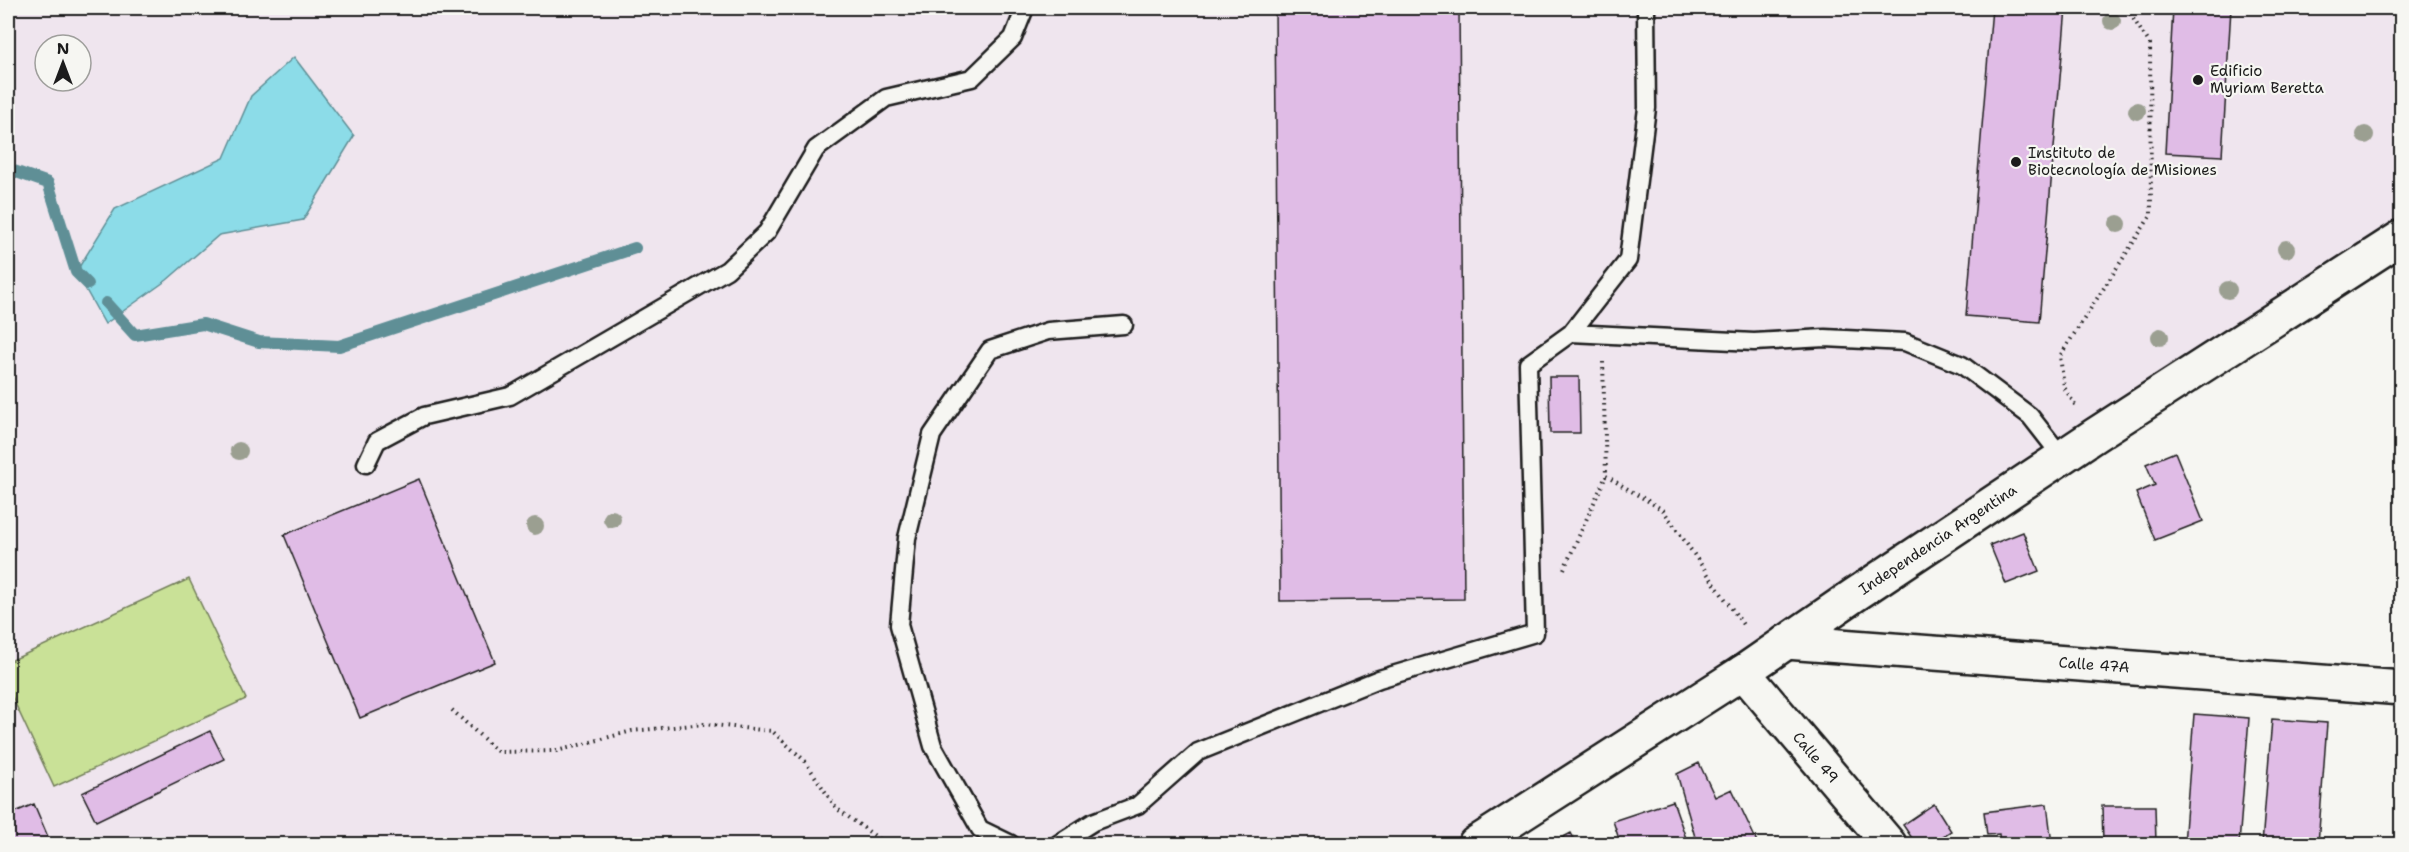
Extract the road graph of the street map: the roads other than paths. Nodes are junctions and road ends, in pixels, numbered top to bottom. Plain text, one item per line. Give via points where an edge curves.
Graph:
1 (1025, 8) edge
2 (1646, 8) edge
3 (2402, 237) edge
4 (1124, 326) dead end
5 (1572, 333) junction
6 (2062, 457) junction
7 (366, 465) dead end
8 (1764, 657) junction
9 (2402, 688) edge
10 (1011, 844) edge
11 (1058, 844) edge
12 (1475, 844) edge
13 (1889, 844) edge

1 - 7 lane via 1012,38 972,78 886,98 816,149 767,231 727,270 510,396 424,416 377,441
2 - 5 lane via 1647,108 1628,260
3 - 6 main road, Independencia Argentina
4 - 10 lane via 1048,331 990,350 932,435 907,538 899,625 933,746 980,829
5 - 6 lane via 1754,342 1825,338 1905,342 1962,365 2030,416
5 - 11 lane via 1528,364 1535,633 1379,679 1198,752 1138,805 1094,822
6 - 8 main road, Independencia Argentina
8 - 9 main road, Calle 47A
8 - 12 main road, Independencia Argentina
8 - 13 main road, Calle 49

